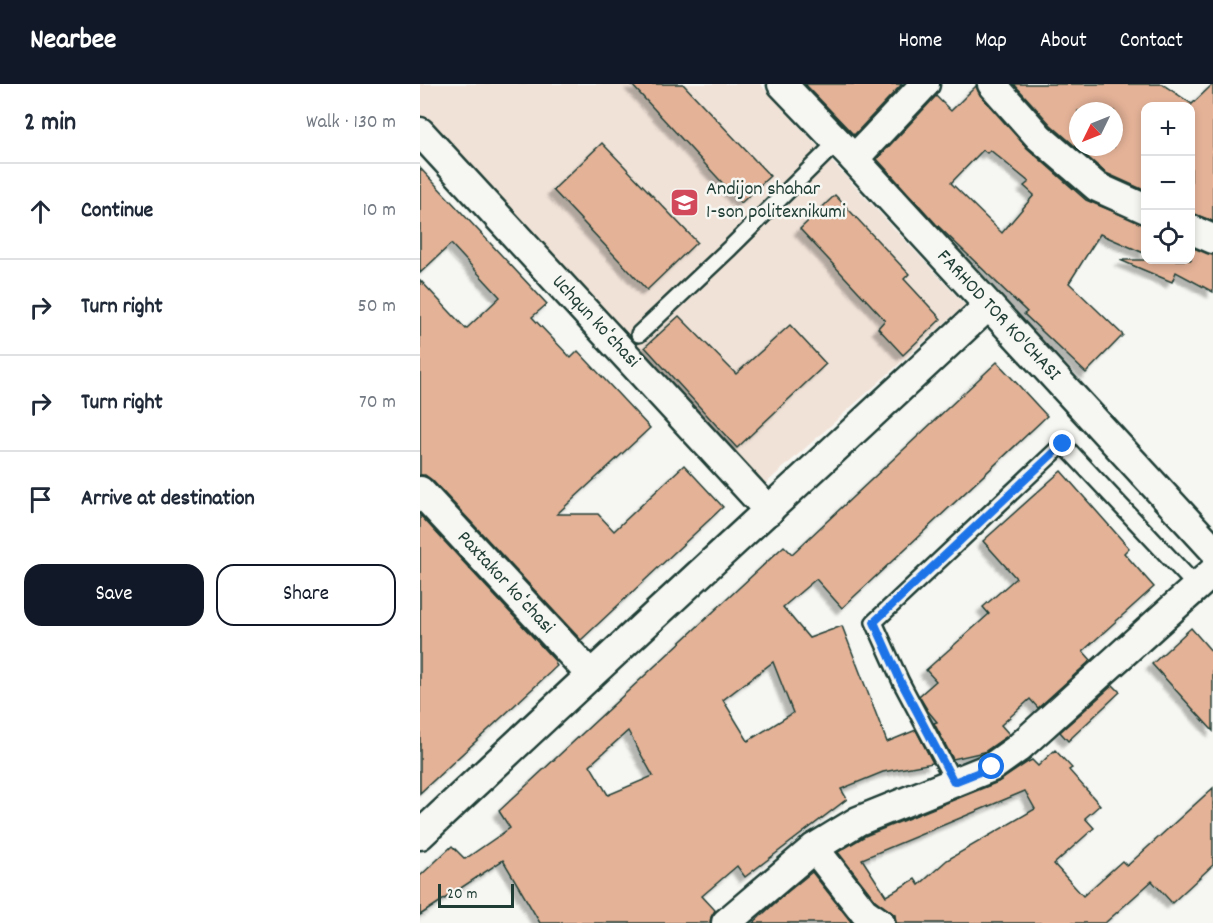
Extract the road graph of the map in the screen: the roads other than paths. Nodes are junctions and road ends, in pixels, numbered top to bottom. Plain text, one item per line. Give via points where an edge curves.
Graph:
1 (782, 84) edge
2 (926, 84) edge
3 (992, 84) edge
4 (420, 132) edge
5 (845, 150) junction
6 (1141, 207) edge
7 (1195, 231) edge
8 (1213, 239) edge
9 (988, 306) junction
10 (639, 334) dead end
11 (420, 491) edge
12 (769, 511) junction
13 (1213, 549) edge
14 (1205, 579) edge
15 (590, 674) junction
16 (954, 782) junction
17 (420, 835) edge
18 (814, 848) junction
19 (726, 923) edge
20 (880, 923) edge

1 - 5 street, FARHOD TOR KO'CHASI
2 - 5 street
3 - 6 street via 1039,137 1097,187
4 - 12 street, Uchqun koʻchasi
5 - 9 street, FARHOD TOR KO'CHASI
5 - 10 lane via 730,248
7 - 8 street
9 - 12 street
9 - 13 street, FARHOD TOR KO'CHASI
11 - 15 street, Paxtakor koʻchasi
12 - 15 street
14 - 16 street via 1017,749 992,767
14 - 16 lane via 1063,444 874,622
15 - 17 street
16 - 18 street via 858,821
18 - 19 street
18 - 20 street via 864,912

